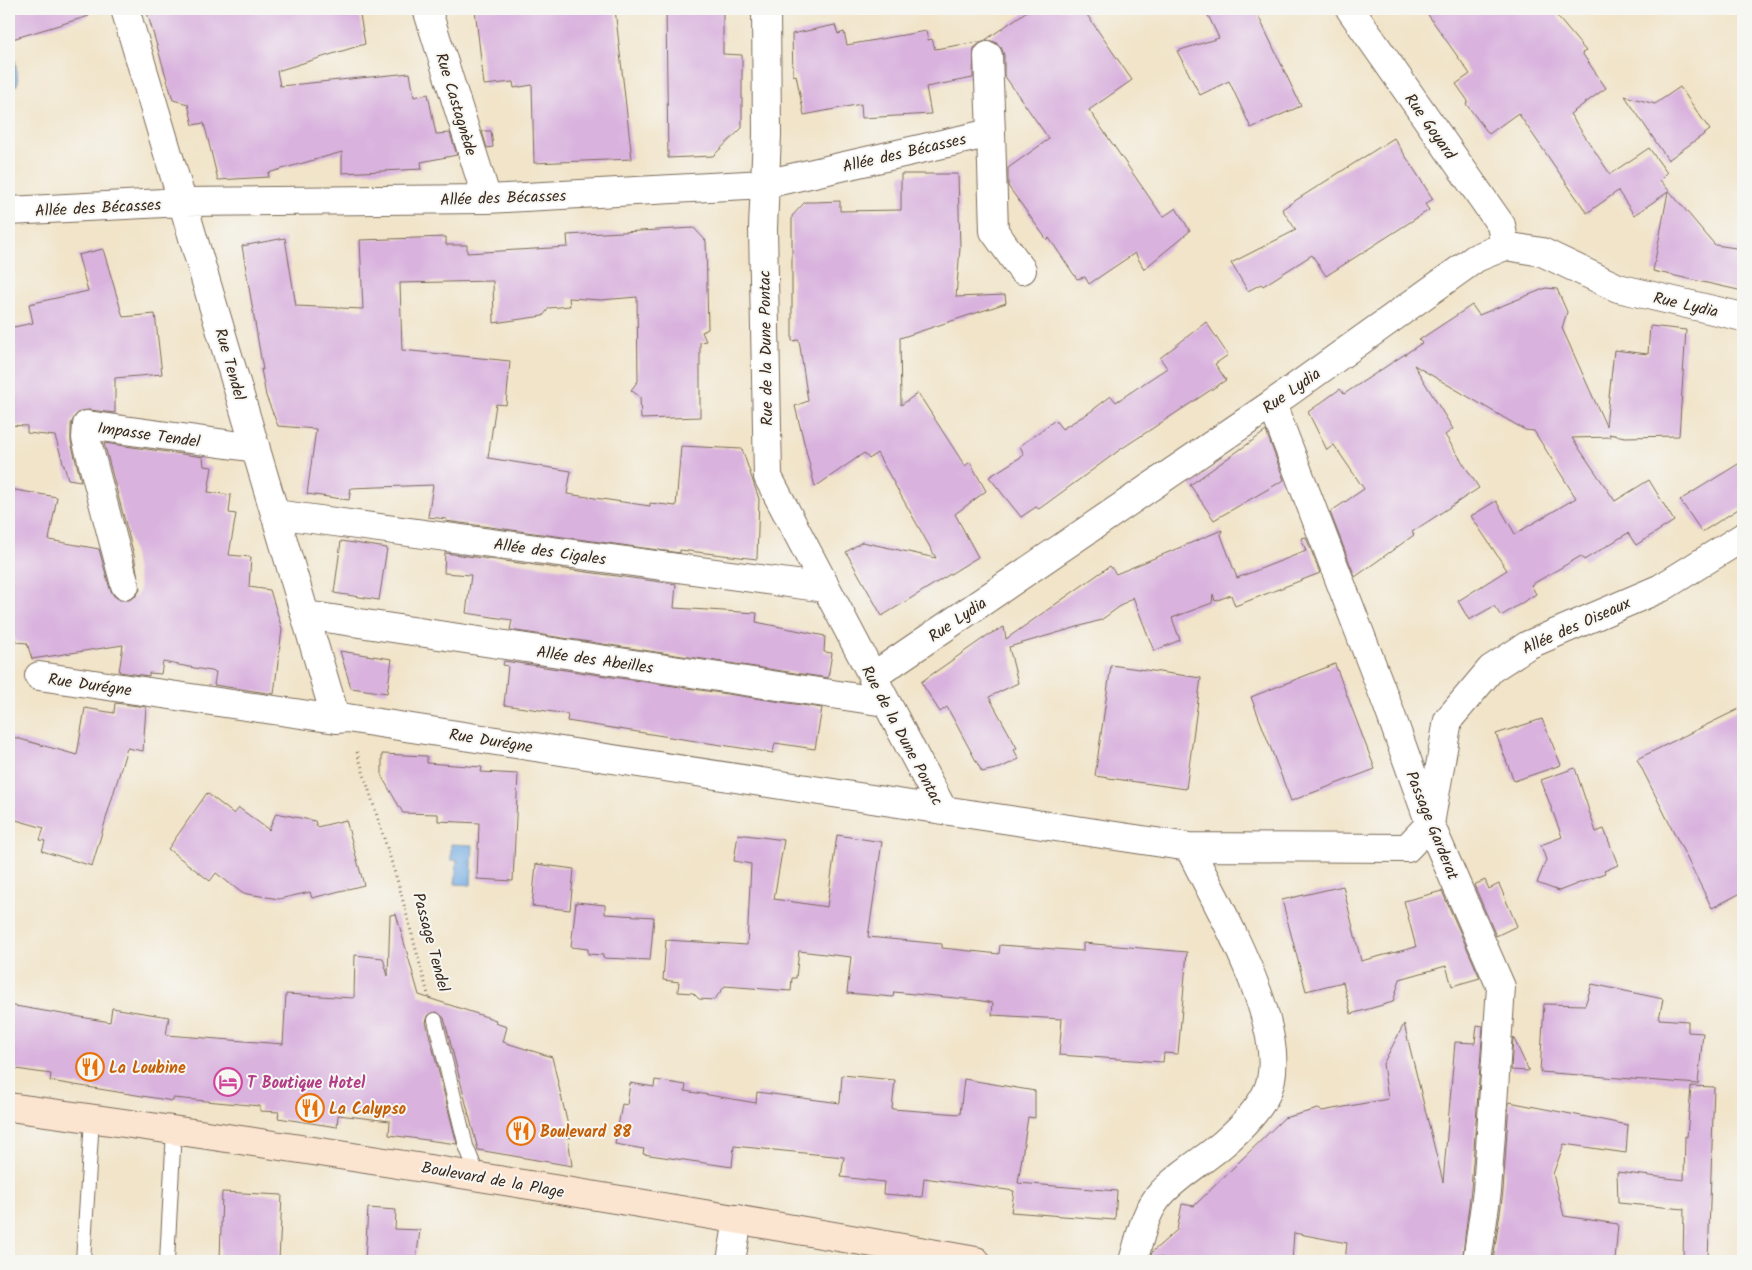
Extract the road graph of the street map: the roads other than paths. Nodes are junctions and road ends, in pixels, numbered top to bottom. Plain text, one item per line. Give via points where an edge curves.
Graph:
1 (125, 9) edge
2 (427, 9) edge
3 (766, 9) edge
4 (1350, 9) edge
5 (988, 56) dead end
6 (991, 133) junction
7 (765, 184) junction
8 (487, 199) junction
9 (183, 202) junction
10 (9, 211) edge
11 (1505, 246) junction
12 (1022, 270) dead end
13 (1743, 317) edge
14 (1272, 404) junction
15 (256, 448) junction
16 (275, 514) junction
17 (1743, 537) edge
18 (125, 585) dead end
19 (826, 588) junction
20 (306, 616) junction
21 (39, 676) dead end
22 (872, 678) junction
23 (885, 702) junction
24 (342, 719) junction
25 (943, 810) junction
26 (1430, 824) junction
27 (1189, 847) junction
28 (435, 1020) road end
29 (9, 1108) edge
30 (92, 1119) junction
31 (174, 1130) junction
32 (478, 1176) junction
33 (738, 1218) junction
34 (83, 1261) edge
35 (167, 1261) edge
36 (731, 1261) edge
37 (976, 1261) edge
38 (1133, 1261) edge
39 (1478, 1261) edge

1 - 9 street, Rue Tendel
2 - 8 street, Rue Castagnède
3 - 7 street, Rue de la Dune Pontac
4 - 11 street, Rue Goyard via 1501,225
5 - 6 street, Allée des Bécasses
6 - 7 street, Allée des Bécasses
6 - 12 street, Allée des Bécasses via 994,231
7 - 8 street, Allée des Bécasses
7 - 19 street, Rue de la Dune Pontac via 768,477
8 - 9 street, Allée des Bécasses
9 - 10 street, Allée des Bécasses
9 - 15 street, Rue Tendel
11 - 13 street, Rue Lydia via 1542,252 1618,288
11 - 14 street, Rue Lydia via 1476,258
14 - 22 street, Rue Lydia
14 - 26 street, Passage Garderat
15 - 16 street, Rue Tendel
15 - 18 street, Impasse Tendel via 87,425 86,438
16 - 19 street, Allée des Cigales
16 - 20 street, Rue Tendel
17 - 26 street, Allée des Oiseaux via 1661,588 1528,645 1491,668 1448,720
19 - 22 street, Rue de la Dune Pontac
20 - 23 street, Allée des Abeilles
20 - 24 street, Rue Tendel
21 - 24 street, Rue Durégne
22 - 23 street, Rue de la Dune Pontac
23 - 25 street, Rue de la Dune Pontac
24 - 25 street, Rue Durégne
25 - 27 street, Rue de la Dune Pontac
26 - 27 street via 1407,848
26 - 39 street, Passage Garderat via 1501,987 1487,1191
27 - 38 street via 1257,988 1269,1031 1273,1066 1267,1094 1246,1122 1160,1194 1148,1213
28 - 32 lane via 466,1146
29 - 30 main road, Boulevard de la Plage
30 - 31 main road, Boulevard de la Plage
30 - 34 lane
31 - 32 main road, Boulevard de la Plage
31 - 35 lane
32 - 33 main road, Boulevard de la Plage
33 - 36 street
33 - 37 main road, Boulevard de la Plage

